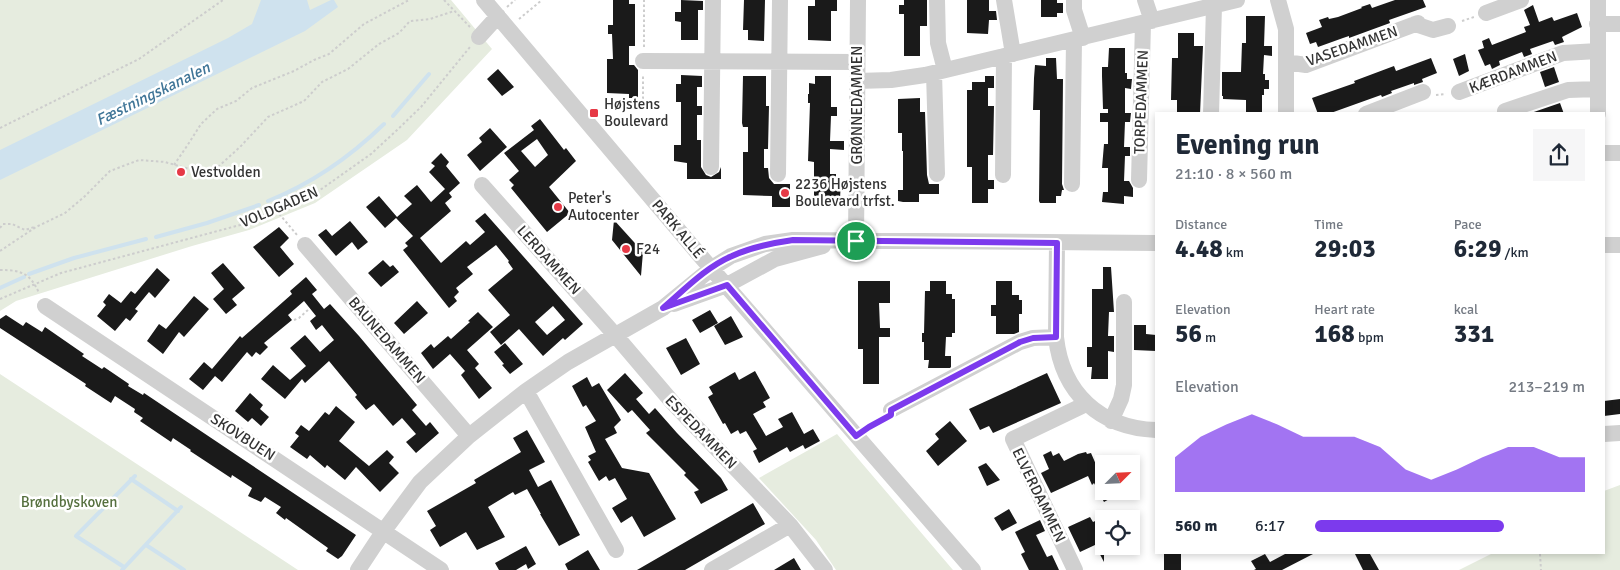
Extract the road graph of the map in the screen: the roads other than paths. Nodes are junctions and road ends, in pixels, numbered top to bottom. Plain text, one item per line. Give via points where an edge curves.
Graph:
1 (484, 0) edge
2 (713, 0) edge
3 (780, 0) edge
4 (858, 0) edge
5 (937, 0) edge
6 (1004, 0) edge
7 (1074, 0) edge
8 (1146, 0) edge
9 (1278, 0) edge
10 (1520, 0) edge
11 (1598, 0) edge
12 (1224, 2) edge
13 (1486, 13) road end
14 (503, 22) junction
15 (1148, 22) junction
16 (1597, 24) junction
17 (1620, 24) edge
18 (1448, 26) road end
19 (479, 37) road end
20 (1078, 39) junction
21 (1598, 51) junction
22 (1009, 55) junction
23 (644, 61) dead end
24 (712, 61) junction
25 (779, 61) junction
26 (857, 62) junction
27 (1286, 62) junction
28 (940, 71) junction
29 (857, 82) junction
30 (1598, 89) junction
31 (1423, 92) road end
32 (1459, 92) road end
33 (1505, 111) dead end
34 (1211, 112) edge
35 (1286, 112) edge
36 (1371, 112) edge
37 (1598, 112) edge
38 (1605, 153) edge
39 (1620, 153) edge
40 (711, 168) dead end
41 (778, 174) dead end
42 (937, 174) dead end
43 (1003, 175) dead end
44 (1139, 180) dead end
45 (482, 184) dead end
46 (1072, 184) dead end
47 (839, 241) junction
48 (856, 241) junction
49 (1057, 243) junction
50 (1155, 243) edge
51 (305, 245) road end
52 (1605, 245) edge
53 (1620, 245) edge
54 (712, 268) junction
55 (727, 285) junction
56 (1124, 302) dead end
57 (45, 306) dead end
58 (663, 308) junction
59 (616, 336) junction
60 (1056, 337) junction
61 (526, 391) junction
62 (1086, 404) junction
63 (891, 410) road end
64 (1111, 421) junction
65 (1155, 430) edge
66 (1620, 433) edge
67 (1605, 434) edge
68 (469, 436) junction
69 (790, 525) junction
70 (383, 532) junction
71 (616, 550) dead end
72 (358, 570) edge
73 (441, 570) edge
74 (712, 570) edge
75 (825, 570) edge
76 (973, 570) edge
77 (1075, 570) edge

1 - 14 street, PARK ALLÉ
2 - 24 street
3 - 25 street
4 - 26 street, GRØNNEDAMMEN
5 - 28 street
6 - 22 street
7 - 20 street
8 - 15 street, TORPEDAMMEN
9 - 27 street, VASEDAMMEN via 1286,29
10 - 13 street
11 - 16 street
12 - 15 street
12 - 34 street
14 - 19 street
14 - 54 street, PARK ALLÉ
15 - 20 street
15 - 44 street, TORPEDAMMEN
16 - 17 street
16 - 21 street
18 - 27 street, VASEDAMMEN via 1433,30 1417,23 1306,65
20 - 22 street
20 - 46 street
21 - 30 street
21 - 32 street, KÆRDAMMEN via 1563,53
22 - 28 street
22 - 43 street
23 - 24 street
24 - 25 street
24 - 40 street
25 - 26 street
25 - 41 street
26 - 29 street, GRØNNEDAMMEN
27 - 35 street, VASEDAMMEN
28 - 29 street
28 - 42 street
29 - 48 street, GRØNNEDAMMEN
30 - 33 street via 1568,90
30 - 37 street
31 - 36 street
38 - 39 street
45 - 59 street, LERDAMMEN
47 - 48 street
47 - 54 street via 793,240 765,244 731,256
47 - 55 street via 775,260
48 - 49 street
49 - 50 street
49 - 60 street
51 - 68 street, BAUNEDAMMEN
52 - 53 street
54 - 55 street, PARK ALLÉ
54 - 58 street
55 - 58 street
55 - 76 street, PARK ALLÉ
56 - 64 street via 1124,385
57 - 70 street, SKOVBUEN
58 - 59 street
59 - 61 street via 568,362
59 - 69 street, ESPEDAMMEN via 673,403
60 - 62 street via 1062,366
60 - 63 street via 1020,342
61 - 68 street
61 - 71 street
62 - 64 street
62 - 77 street, ELVERDAMMEN via 1013,439
64 - 65 street
66 - 67 street
68 - 70 street via 420,482
69 - 74 street
69 - 75 street, ESPEDAMMEN
70 - 72 street
70 - 73 street, SKOVBUEN

